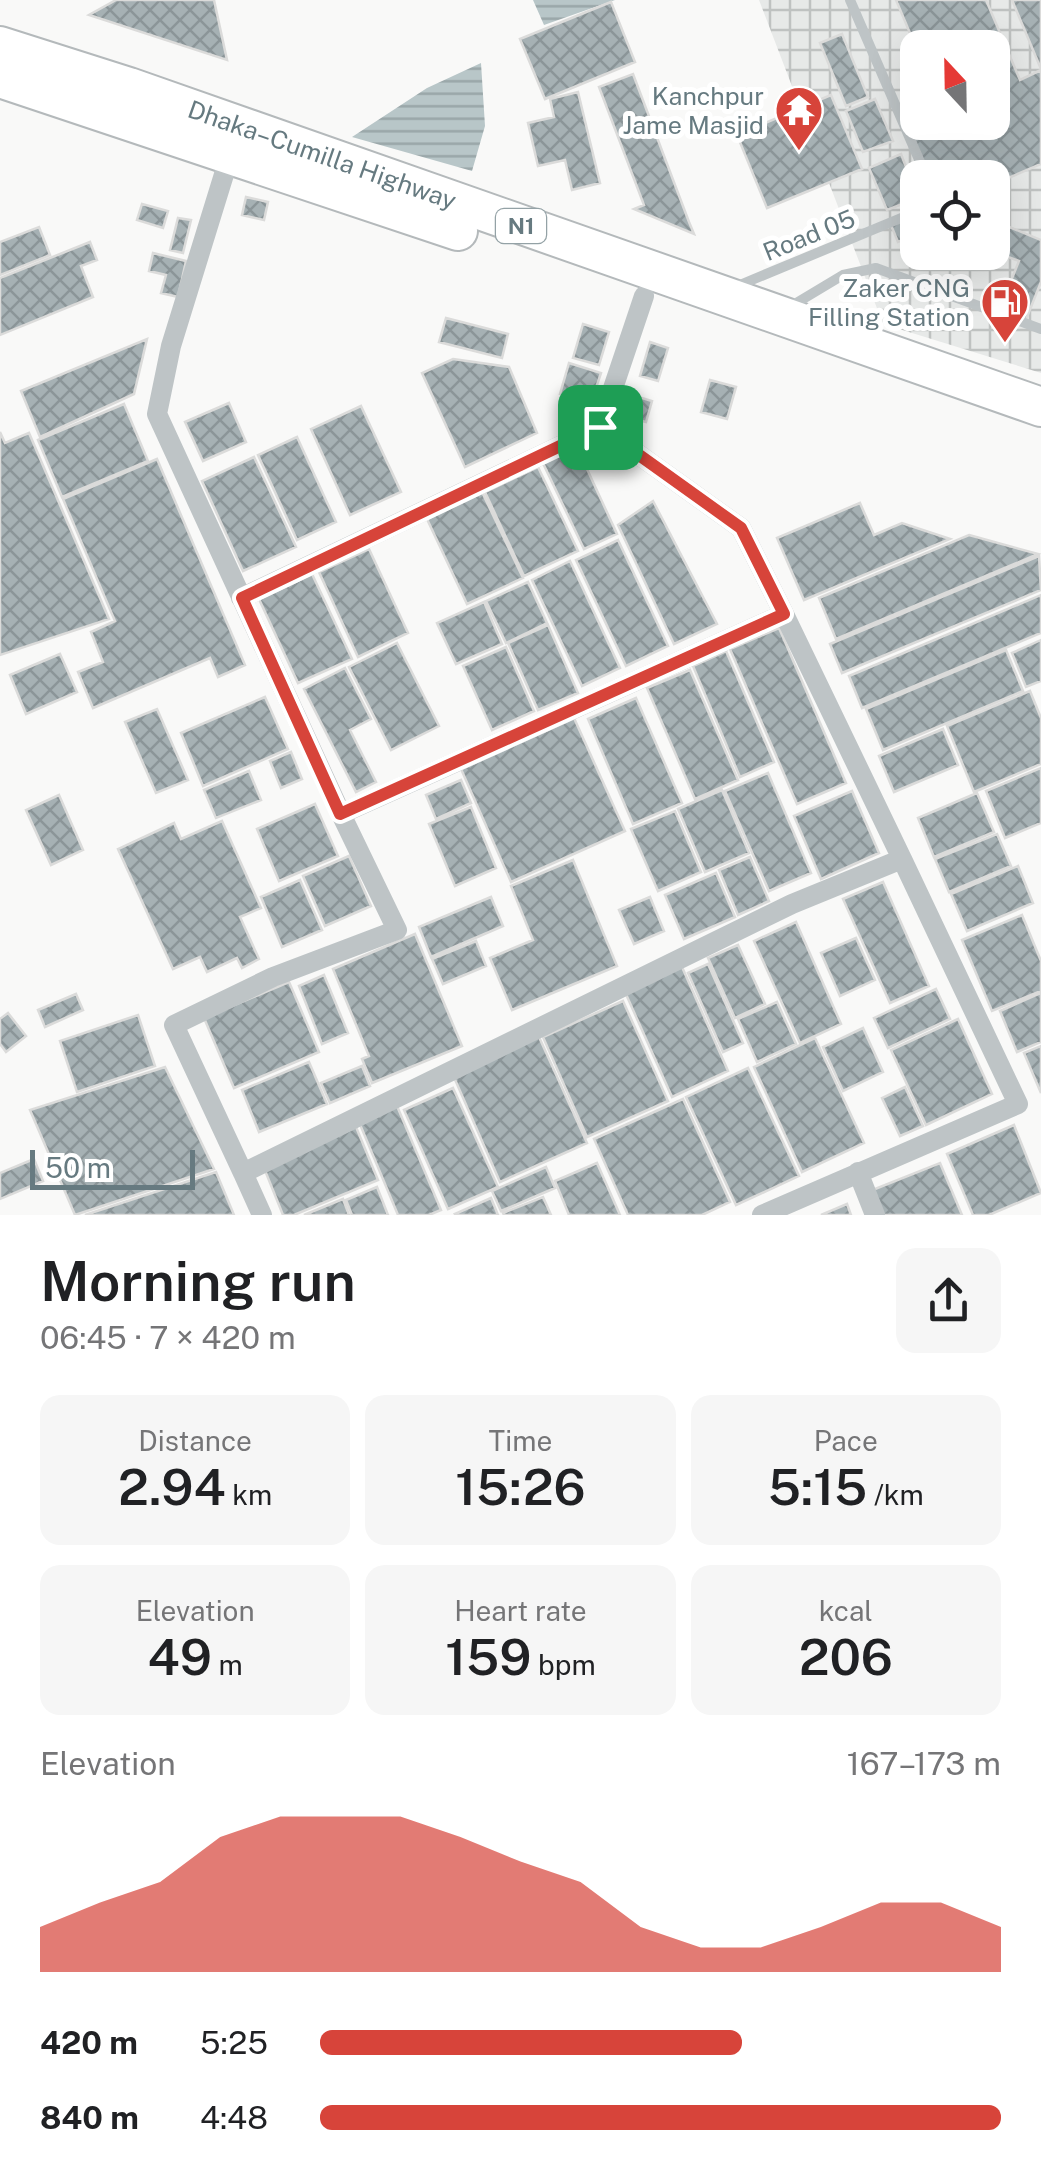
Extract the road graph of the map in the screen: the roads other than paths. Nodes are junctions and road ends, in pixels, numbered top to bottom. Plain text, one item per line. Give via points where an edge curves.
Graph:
1 (850, 0) edge
2 (0, 46) edge
3 (0, 78) edge
4 (230, 154) junction
5 (918, 160) edge
6 (900, 218) edge
7 (521, 239) junction
8 (716, 295) junction
9 (644, 296) junction
10 (775, 315) junction
11 (1041, 329) edge
12 (1041, 408) edge
13 (600, 427) junction
14 (1041, 434) edge
15 (242, 598) junction
16 (784, 614) junction
17 (340, 814) junction
18 (902, 859) junction
19 (243, 1172) junction
20 (858, 1172) junction
21 (262, 1215) edge
22 (762, 1215) edge
23 (875, 1215) edge

1 - 5 lane
2 - 7 highway, Dhaka–Cumilla Highway / N1 via 129,87
3 - 4 highway, Dhaka–Cumilla Highway / N1
4 - 7 highway, Dhaka–Cumilla Highway / N1
4 - 15 street via 170,346 157,414
6 - 8 lane, Road 05
7 - 8 highway, Dhaka–Cumilla Highway / N1
7 - 9 highway, Dhaka–Cumilla Highway / N1
8 - 10 highway, Dhaka–Cumilla Highway / N1
9 - 13 street
9 - 14 highway, Dhaka–Cumilla Highway / N1
10 - 11 lane via 843,276 876,268
10 - 12 highway, Dhaka–Cumilla Highway / N1
13 - 15 street
13 - 16 street via 741,528
15 - 17 street
16 - 17 street
16 - 18 street
17 - 19 street via 397,930 273,977 174,1025
18 - 19 street via 792,904
18 - 20 street via 1018,1104
19 - 21 street
20 - 22 street
20 - 23 street

